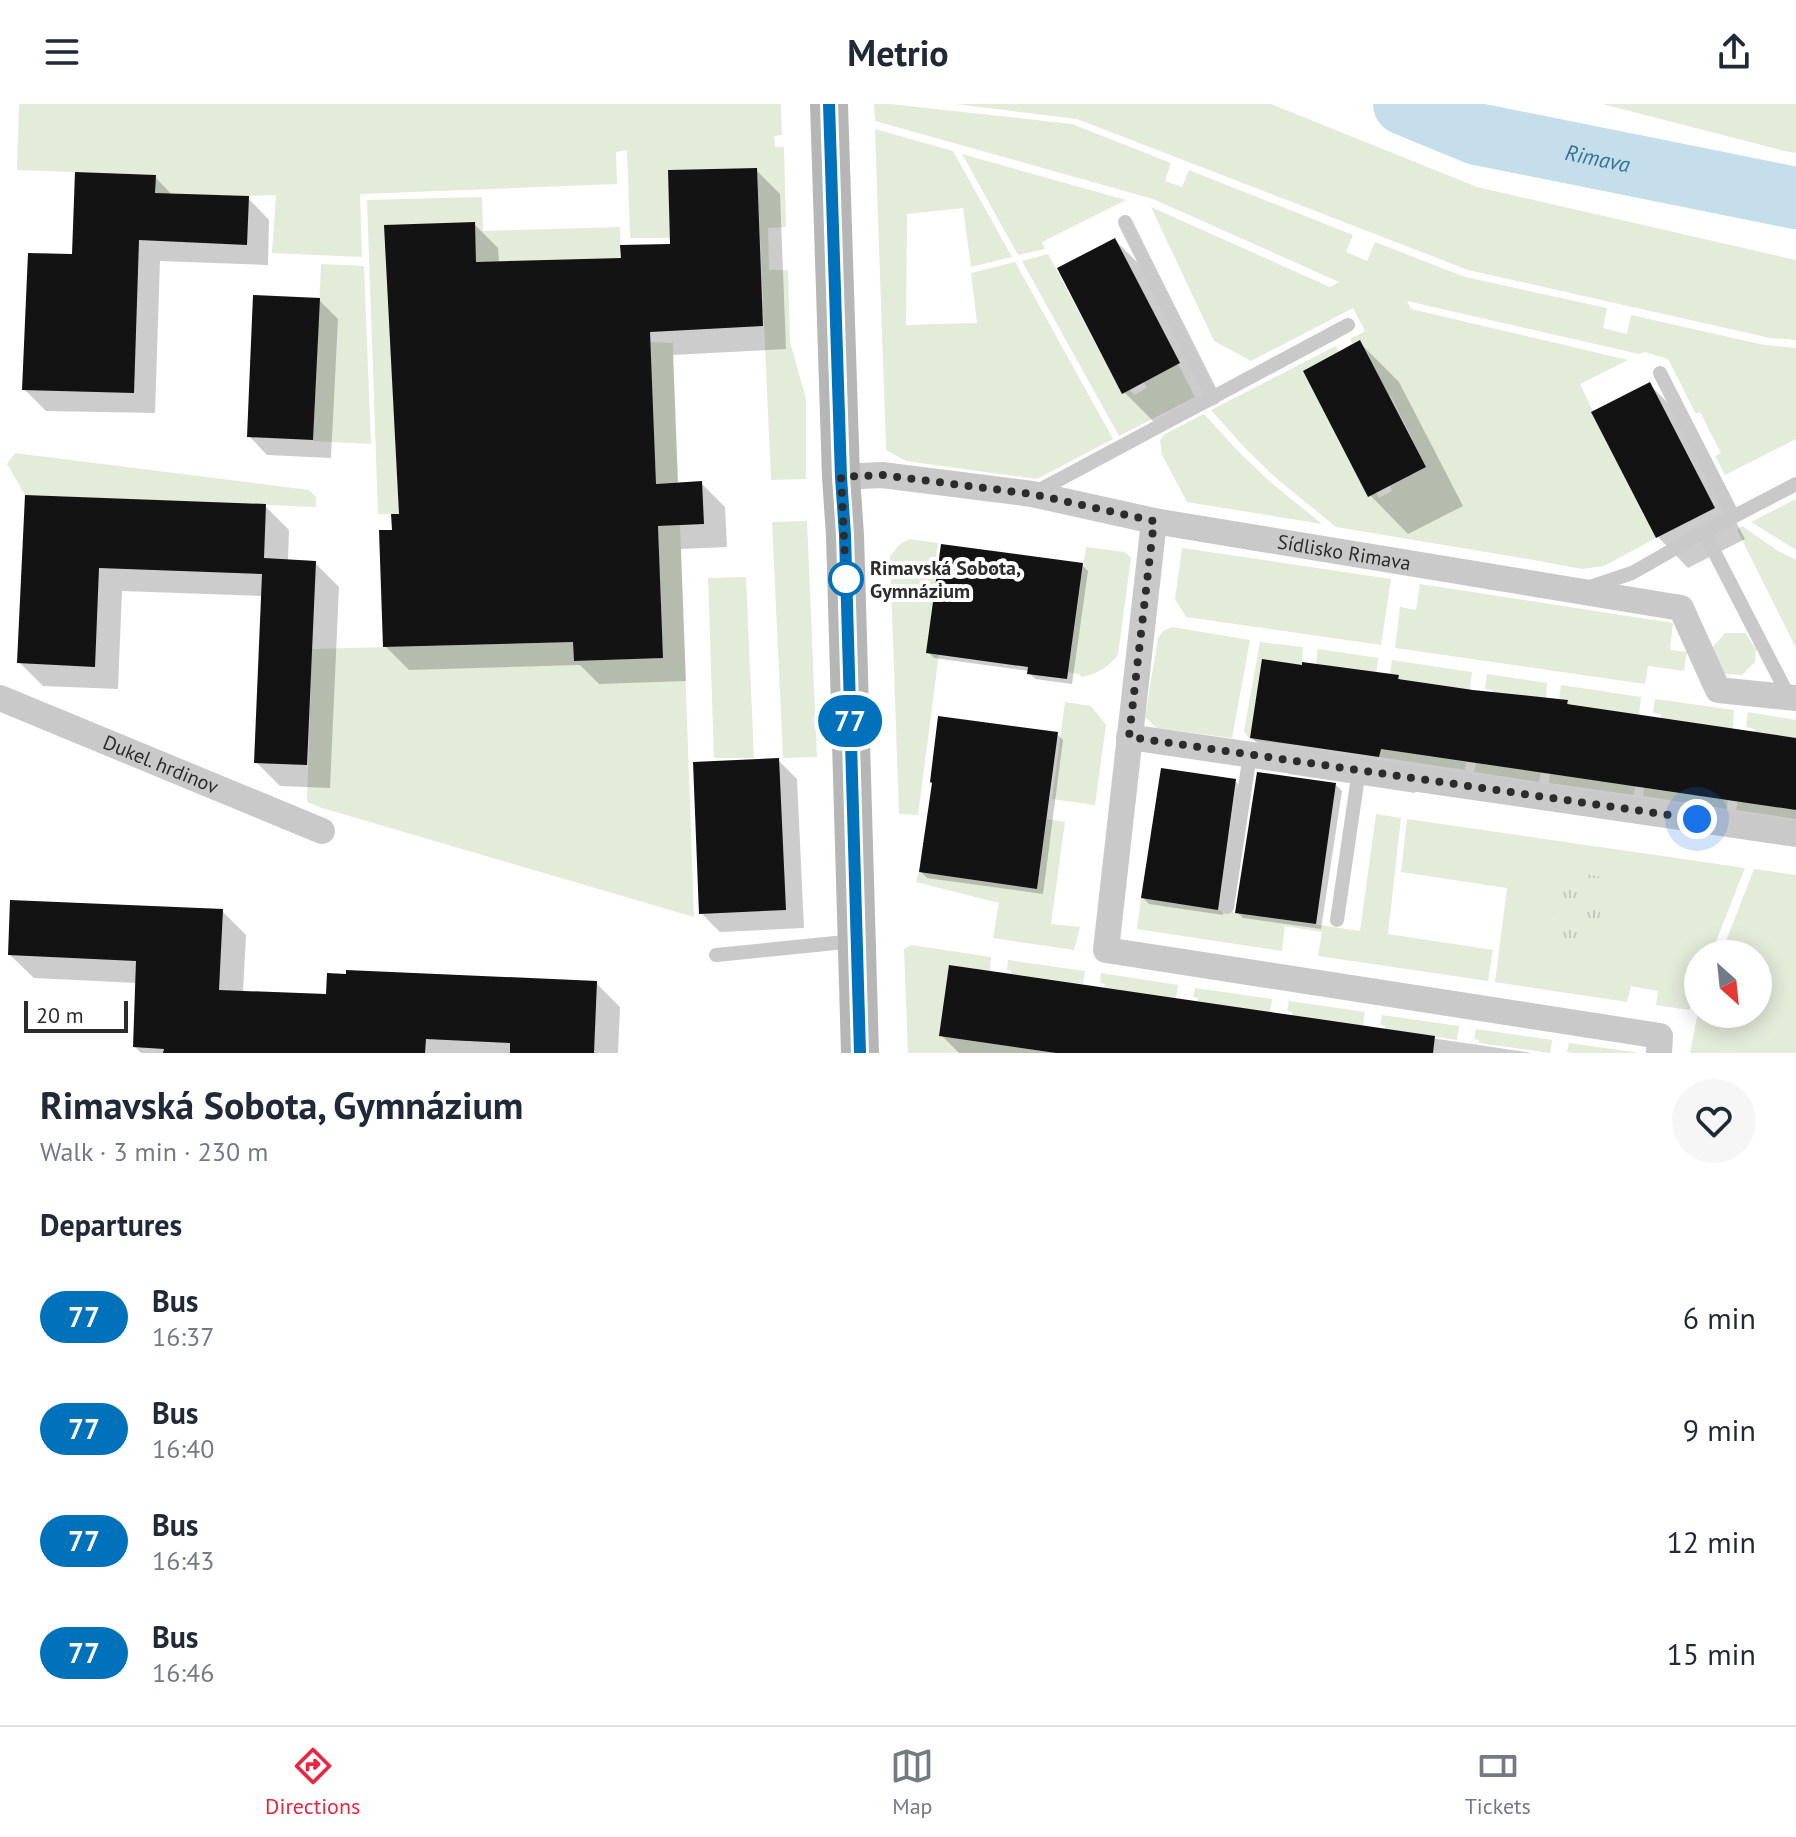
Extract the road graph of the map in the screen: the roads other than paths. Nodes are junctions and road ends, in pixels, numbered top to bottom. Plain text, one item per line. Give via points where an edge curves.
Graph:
1 (829, 104) edge
2 (1125, 222) dead end
3 (1348, 325) dead end
4 (1660, 373) dead end
5 (1213, 398) junction
6 (841, 477) junction
7 (1796, 484) edge
8 (1032, 494) junction
9 (1733, 516) junction
10 (1154, 521) junction
11 (1704, 532) junction
12 (1581, 590) junction
13 (0, 698) edge
14 (1793, 698) edge
15 (1129, 737) junction
16 (1250, 754) junction
17 (1359, 770) junction
18 (322, 831) dead end
19 (1796, 834) edge
20 (1227, 907) dead end
21 (1337, 920) dead end
22 (856, 941) junction
23 (716, 955) dead end
24 (860, 1053) edge
25 (1659, 1053) edge

1 - 6 street
2 - 5 lane
3 - 5 lane
4 - 9 lane
5 - 8 lane
6 - 8 street, Sídlisko Rimava via 882,475
6 - 22 street
7 - 9 lane
8 - 10 street, Sídlisko Rimava
9 - 11 lane
10 - 12 street, Sídlisko Rimava
10 - 15 street
11 - 12 lane via 1632,573
11 - 14 lane
12 - 14 street, Sídlisko Rimava via 1681,608 1718,690
13 - 18 street, Dukel. hrdinov
15 - 16 street
15 - 25 street via 1106,950 1660,1036
16 - 17 street
16 - 20 lane
17 - 19 street
17 - 21 lane
22 - 23 lane
22 - 24 street

